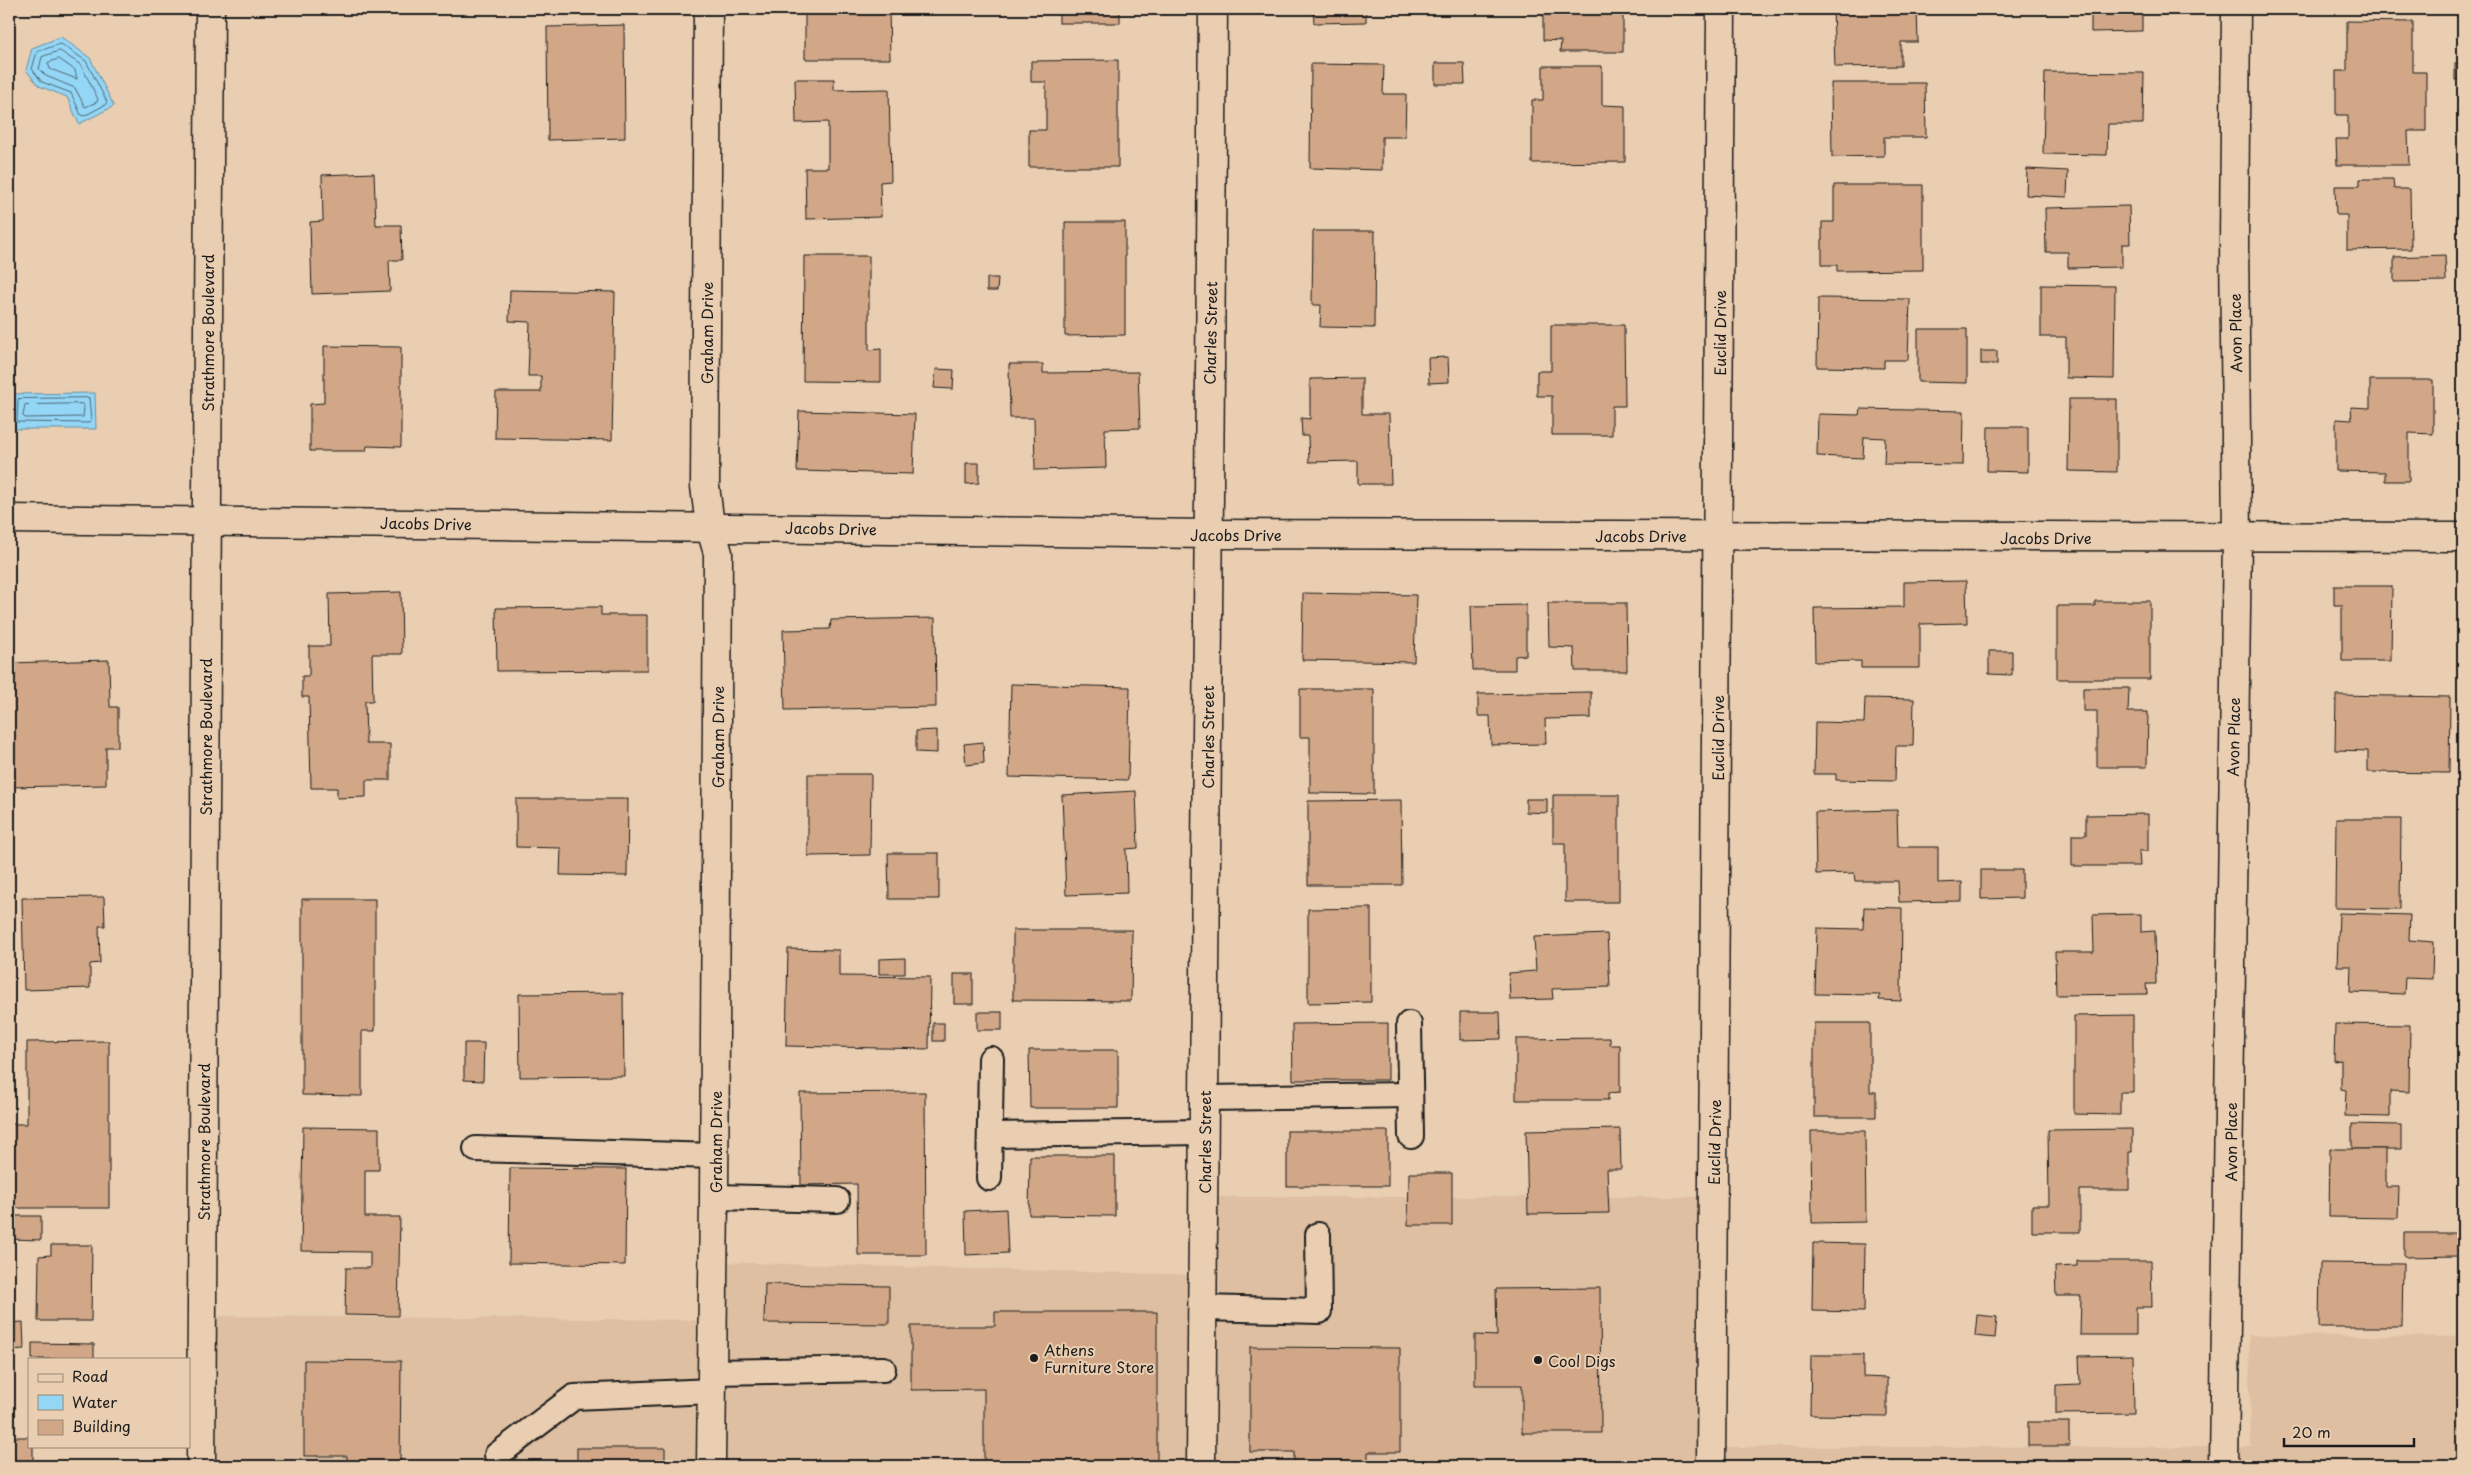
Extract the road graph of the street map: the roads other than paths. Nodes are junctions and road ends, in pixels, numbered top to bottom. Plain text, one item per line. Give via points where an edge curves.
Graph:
1 (210, 9) edge
2 (708, 9) edge
3 (1213, 9) edge
4 (1722, 9) edge
5 (2236, 9) edge
6 (9, 519) edge
7 (206, 521) junction
8 (710, 526) junction
9 (1208, 534) junction
10 (1718, 536) junction
11 (2463, 537) edge
12 (2237, 538) junction
13 (1409, 1024) dead end
14 (992, 1059) dead end
15 (1410, 1095) junction
16 (1204, 1098) junction
17 (1204, 1132) junction
18 (990, 1135) junction
19 (1412, 1136) dead end
20 (476, 1149) dead end
21 (715, 1156) junction
22 (989, 1178) dead end
23 (714, 1197) junction
24 (837, 1200) dead end
25 (1318, 1235) dead end
26 (1203, 1308) junction
27 (883, 1369) dead end
28 (712, 1381) junction
29 (497, 1455) dead end
30 (201, 1466) edge
31 (711, 1466) edge
32 (1201, 1466) edge
33 (1711, 1466) edge
34 (2224, 1466) edge

1 - 7 street, Strathmore Boulevard
2 - 8 street, Graham Drive via 705,486
3 - 9 street, Charles Street
4 - 10 street, Euclid Drive
5 - 12 street, Avon Place
6 - 7 street, Jacobs Drive
7 - 8 street, Jacobs Drive
7 - 30 street, Strathmore Boulevard
8 - 9 street, Jacobs Drive
8 - 21 street, Graham Drive via 718,553
9 - 10 street, Jacobs Drive
9 - 16 street, Charles Street
10 - 12 street, Jacobs Drive
10 - 33 street, Euclid Drive
11 - 12 street, Jacobs Drive
12 - 34 street, Avon Place
13 - 15 lane
14 - 18 lane
15 - 16 lane
15 - 19 lane
16 - 17 street, Charles Street
17 - 18 lane
17 - 26 street, Charles Street
18 - 22 lane
20 - 21 lane
21 - 23 street, Graham Drive
23 - 24 lane
23 - 28 street, Graham Drive
25 - 26 lane via 1319,1311
26 - 32 street, Charles Street
27 - 28 lane
28 - 29 lane via 574,1397
28 - 31 street, Graham Drive

